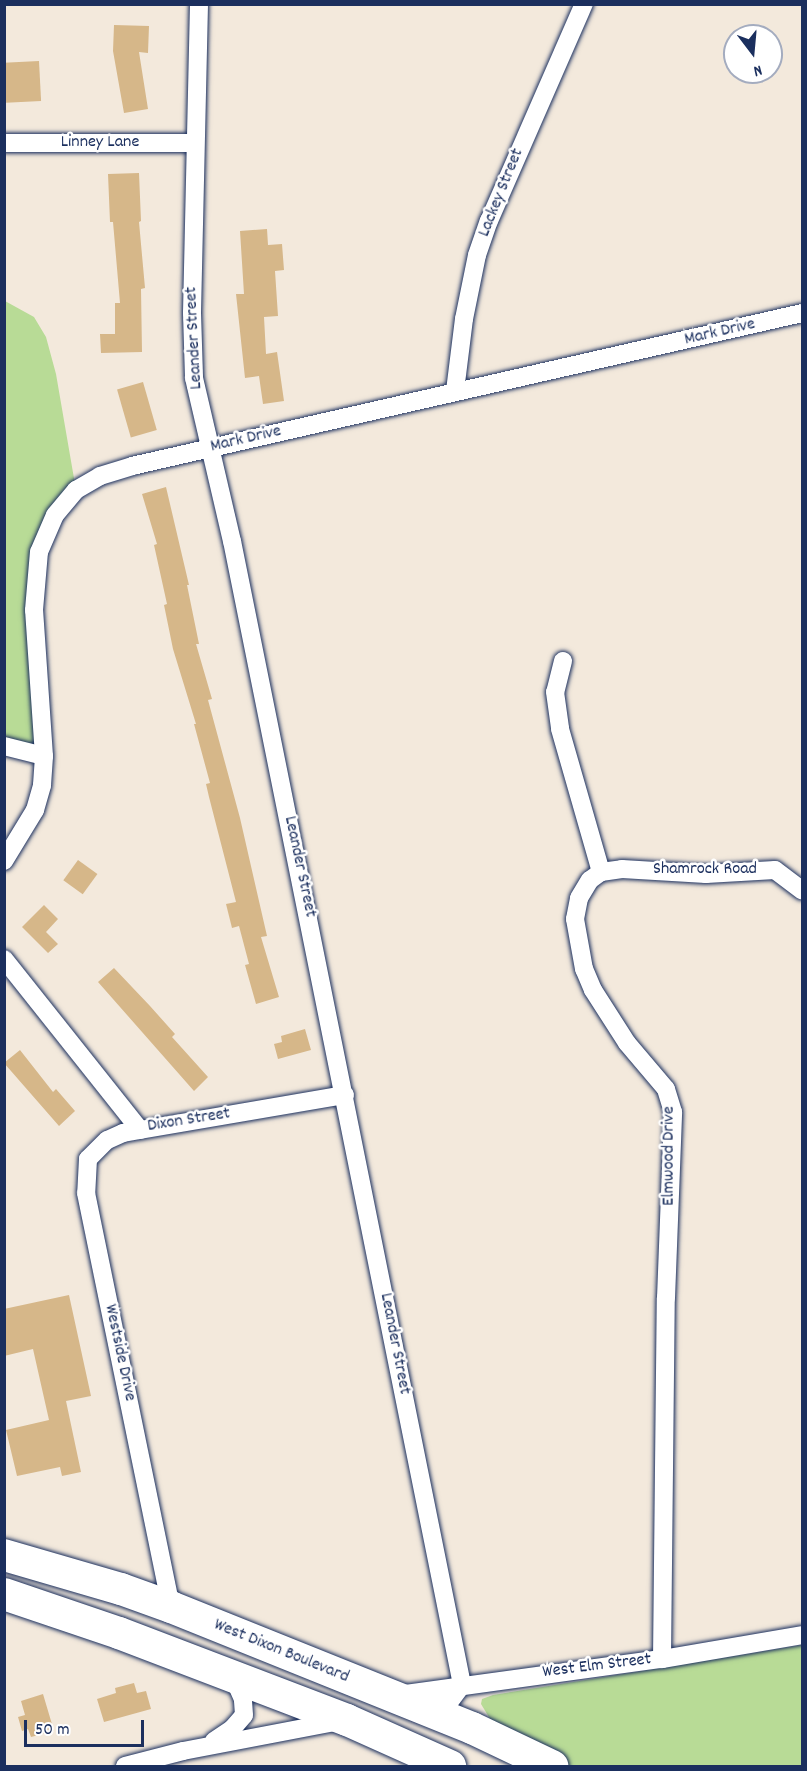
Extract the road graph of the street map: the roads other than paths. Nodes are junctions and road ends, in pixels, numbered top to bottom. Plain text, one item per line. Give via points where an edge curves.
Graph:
1 (199, 4) edge
2 (576, 9) edge
3 (4, 143) edge
4 (195, 143) junction
5 (802, 314) edge
6 (455, 391) junction
7 (209, 449) junction
8 (563, 662) dead end
9 (4, 746) edge
10 (44, 756) junction
11 (4, 861) edge
12 (601, 872) junction
13 (802, 890) edge
14 (4, 959) edge
15 (345, 1095) junction
16 (140, 1130) junction
17 (4, 1555) edge
18 (4, 1594) edge
19 (171, 1607) junction
20 (119, 1633) junction
21 (802, 1635) edge
22 (662, 1659) junction
23 (232, 1677) junction
24 (462, 1685) junction
25 (390, 1696) junction
26 (433, 1713) junction
27 (347, 1720) junction
28 (205, 1746) junction
29 (184, 1759) edge
30 (125, 1767) edge
31 (450, 1767) edge
32 (552, 1767) edge

1 - 4 street, Leander Street
2 - 6 street, Lackey Street via 477,255 465,310
3 - 4 street, Linney Lane
4 - 7 street, Leander Street via 194,378
5 - 6 street, Mark Drive
6 - 7 street, Mark Drive
7 - 10 street, Mark Drive via 100,476 76,490 55,515 39,552 34,610
7 - 15 street, Leander Street via 232,541
8 - 12 street via 555,692 560,729
9 - 10 street
10 - 11 street, Mark Drive via 35,810
12 - 13 street, Shamrock Road via 775,870
12 - 22 street, Elmwood Drive via 590,880 579,898 575,919 584,969 602,1007 666,1089 673,1112 666,1298
14 - 16 street, Dixon Street
15 - 16 street, Dixon Street
15 - 24 street, Leander Street
16 - 19 street, Westside Drive via 123,1132 107,1140 88,1159 86,1192
17 - 19 highway, West Dixon Boulevard
18 - 20 highway
19 - 25 highway, West Dixon Boulevard
20 - 23 highway
20 - 26 highway via 139,1626 171,1631 379,1710
21 - 22 street, West Elm Street
22 - 24 street, West Elm Street
23 - 27 highway
23 - 28 street via 243,1699 244,1715 232,1729
24 - 25 street, West Elm Street
24 - 26 street via 450,1701
25 - 26 highway, West Dixon Boulevard
26 - 32 highway, West Dixon Boulevard
27 - 28 street
27 - 31 highway
28 - 29 street
29 - 30 street

